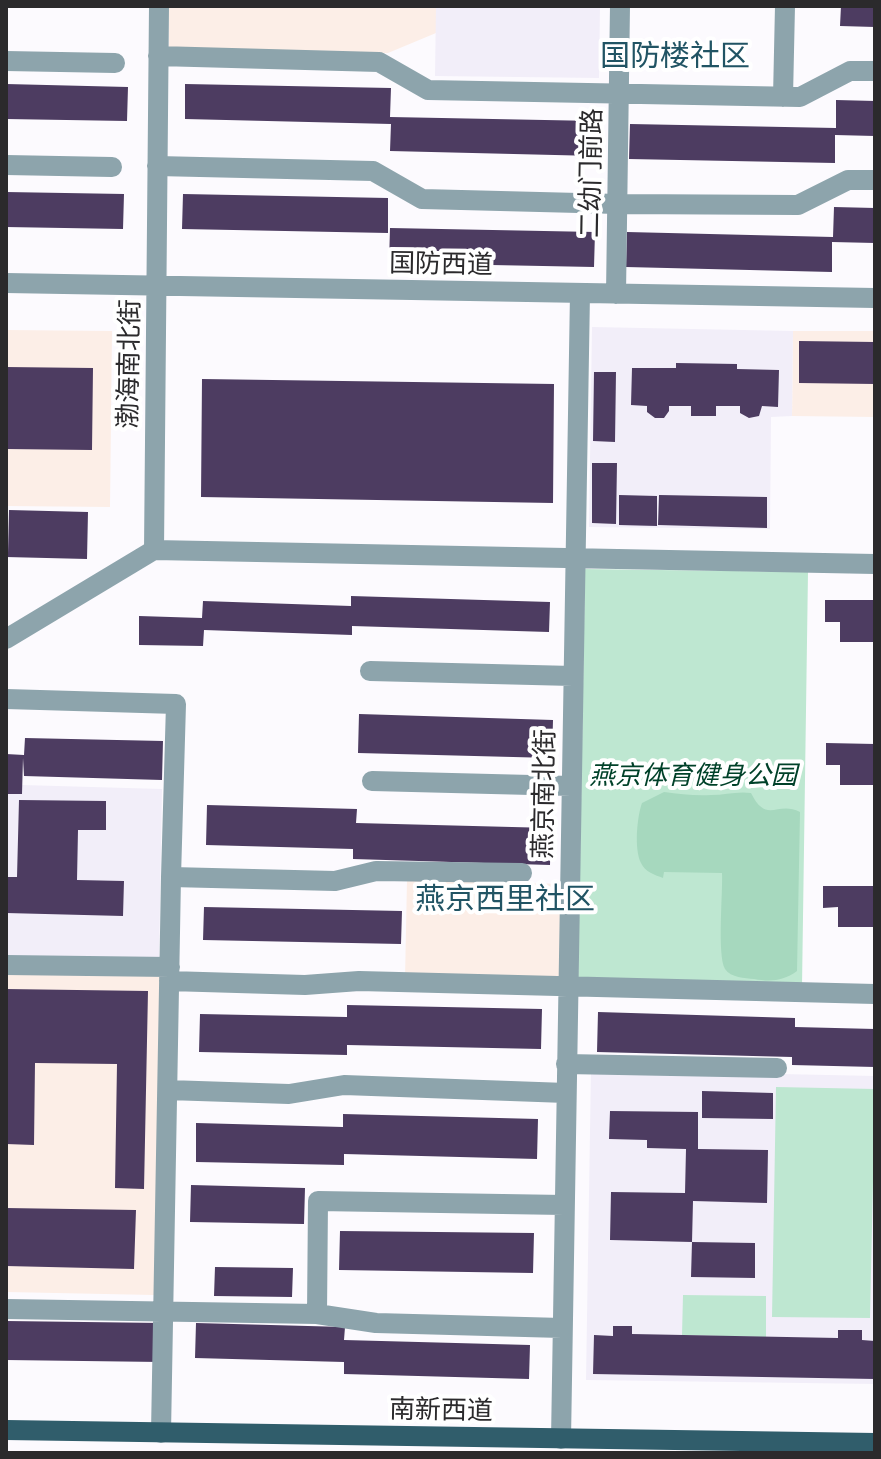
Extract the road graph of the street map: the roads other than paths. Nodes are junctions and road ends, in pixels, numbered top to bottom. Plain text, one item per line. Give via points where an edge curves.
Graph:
1 (159, 6) edge
2 (620, 6) edge
3 (785, 6) edge
4 (158, 56) junction
5 (6, 61) edge
6 (115, 63) dead end
7 (875, 71) edge
8 (619, 94) junction
9 (783, 97) junction
10 (6, 165) edge
11 (157, 166) junction
12 (112, 167) dead end
13 (875, 180) edge
14 (618, 204) junction
15 (6, 283) edge
16 (156, 286) junction
17 (580, 293) junction
18 (616, 294) junction
19 (875, 298) edge
20 (154, 550) junction
21 (575, 558) junction
22 (875, 564) edge
23 (6, 639) edge
24 (370, 671) dead end
25 (573, 676) junction
26 (6, 699) edge
27 (372, 781) dead end
28 (571, 786) junction
29 (522, 873) dead end
30 (171, 877) junction
31 (6, 965) edge
32 (170, 974) junction
33 (568, 987) junction
34 (875, 994) edge
35 (566, 1064) junction
36 (777, 1068) dead end
37 (168, 1090) junction
38 (566, 1093) junction
39 (564, 1205) junction
40 (6, 1309) edge
41 (163, 1312) junction
42 (317, 1314) junction
43 (562, 1328) junction
44 (6, 1430) edge
45 (161, 1433) junction
46 (561, 1439) junction
47 (875, 1443) edge

1 - 4 street, 渤海南北街
2 - 8 street, 二幼门前路
3 - 9 street
4 - 8 street via 379,62 428,90
4 - 11 street, 渤海南北街
5 - 6 street
7 - 9 street via 850,71 800,97
8 - 9 street
8 - 14 street, 二幼门前路
10 - 12 street
11 - 14 street via 373,171 422,199
11 - 16 street, 渤海南北街
13 - 14 street via 848,180 798,205
14 - 18 street, 二幼门前路
15 - 16 street, 国防西道
16 - 17 street, 国防西道
16 - 20 street, 渤海南北街
17 - 18 street, 国防西道
17 - 21 street, 燕京南北街
18 - 19 street, 国防西道
20 - 21 street
20 - 23 street
21 - 22 street
21 - 25 street, 燕京南北街
24 - 25 street
25 - 28 street, 燕京南北街
26 - 30 street via 176,704
27 - 28 street
28 - 33 street, 燕京南北街
29 - 30 street via 376,871 335,881
30 - 32 street
31 - 32 street
32 - 33 street via 305,985 359,981
32 - 37 street
33 - 34 street
33 - 35 street, 燕京南北街
35 - 36 street
35 - 38 street, 燕京南北街
37 - 38 street via 289,1094 344,1085
37 - 41 street
38 - 39 street, 燕京南北街
39 - 42 street via 318,1201
39 - 43 street, 燕京南北街
40 - 41 street
41 - 42 street
41 - 45 street
42 - 43 street via 376,1323
43 - 46 street, 燕京南北街
44 - 45 main road, 南新西道
45 - 46 main road, 南新西道
46 - 47 main road, 南新西道

